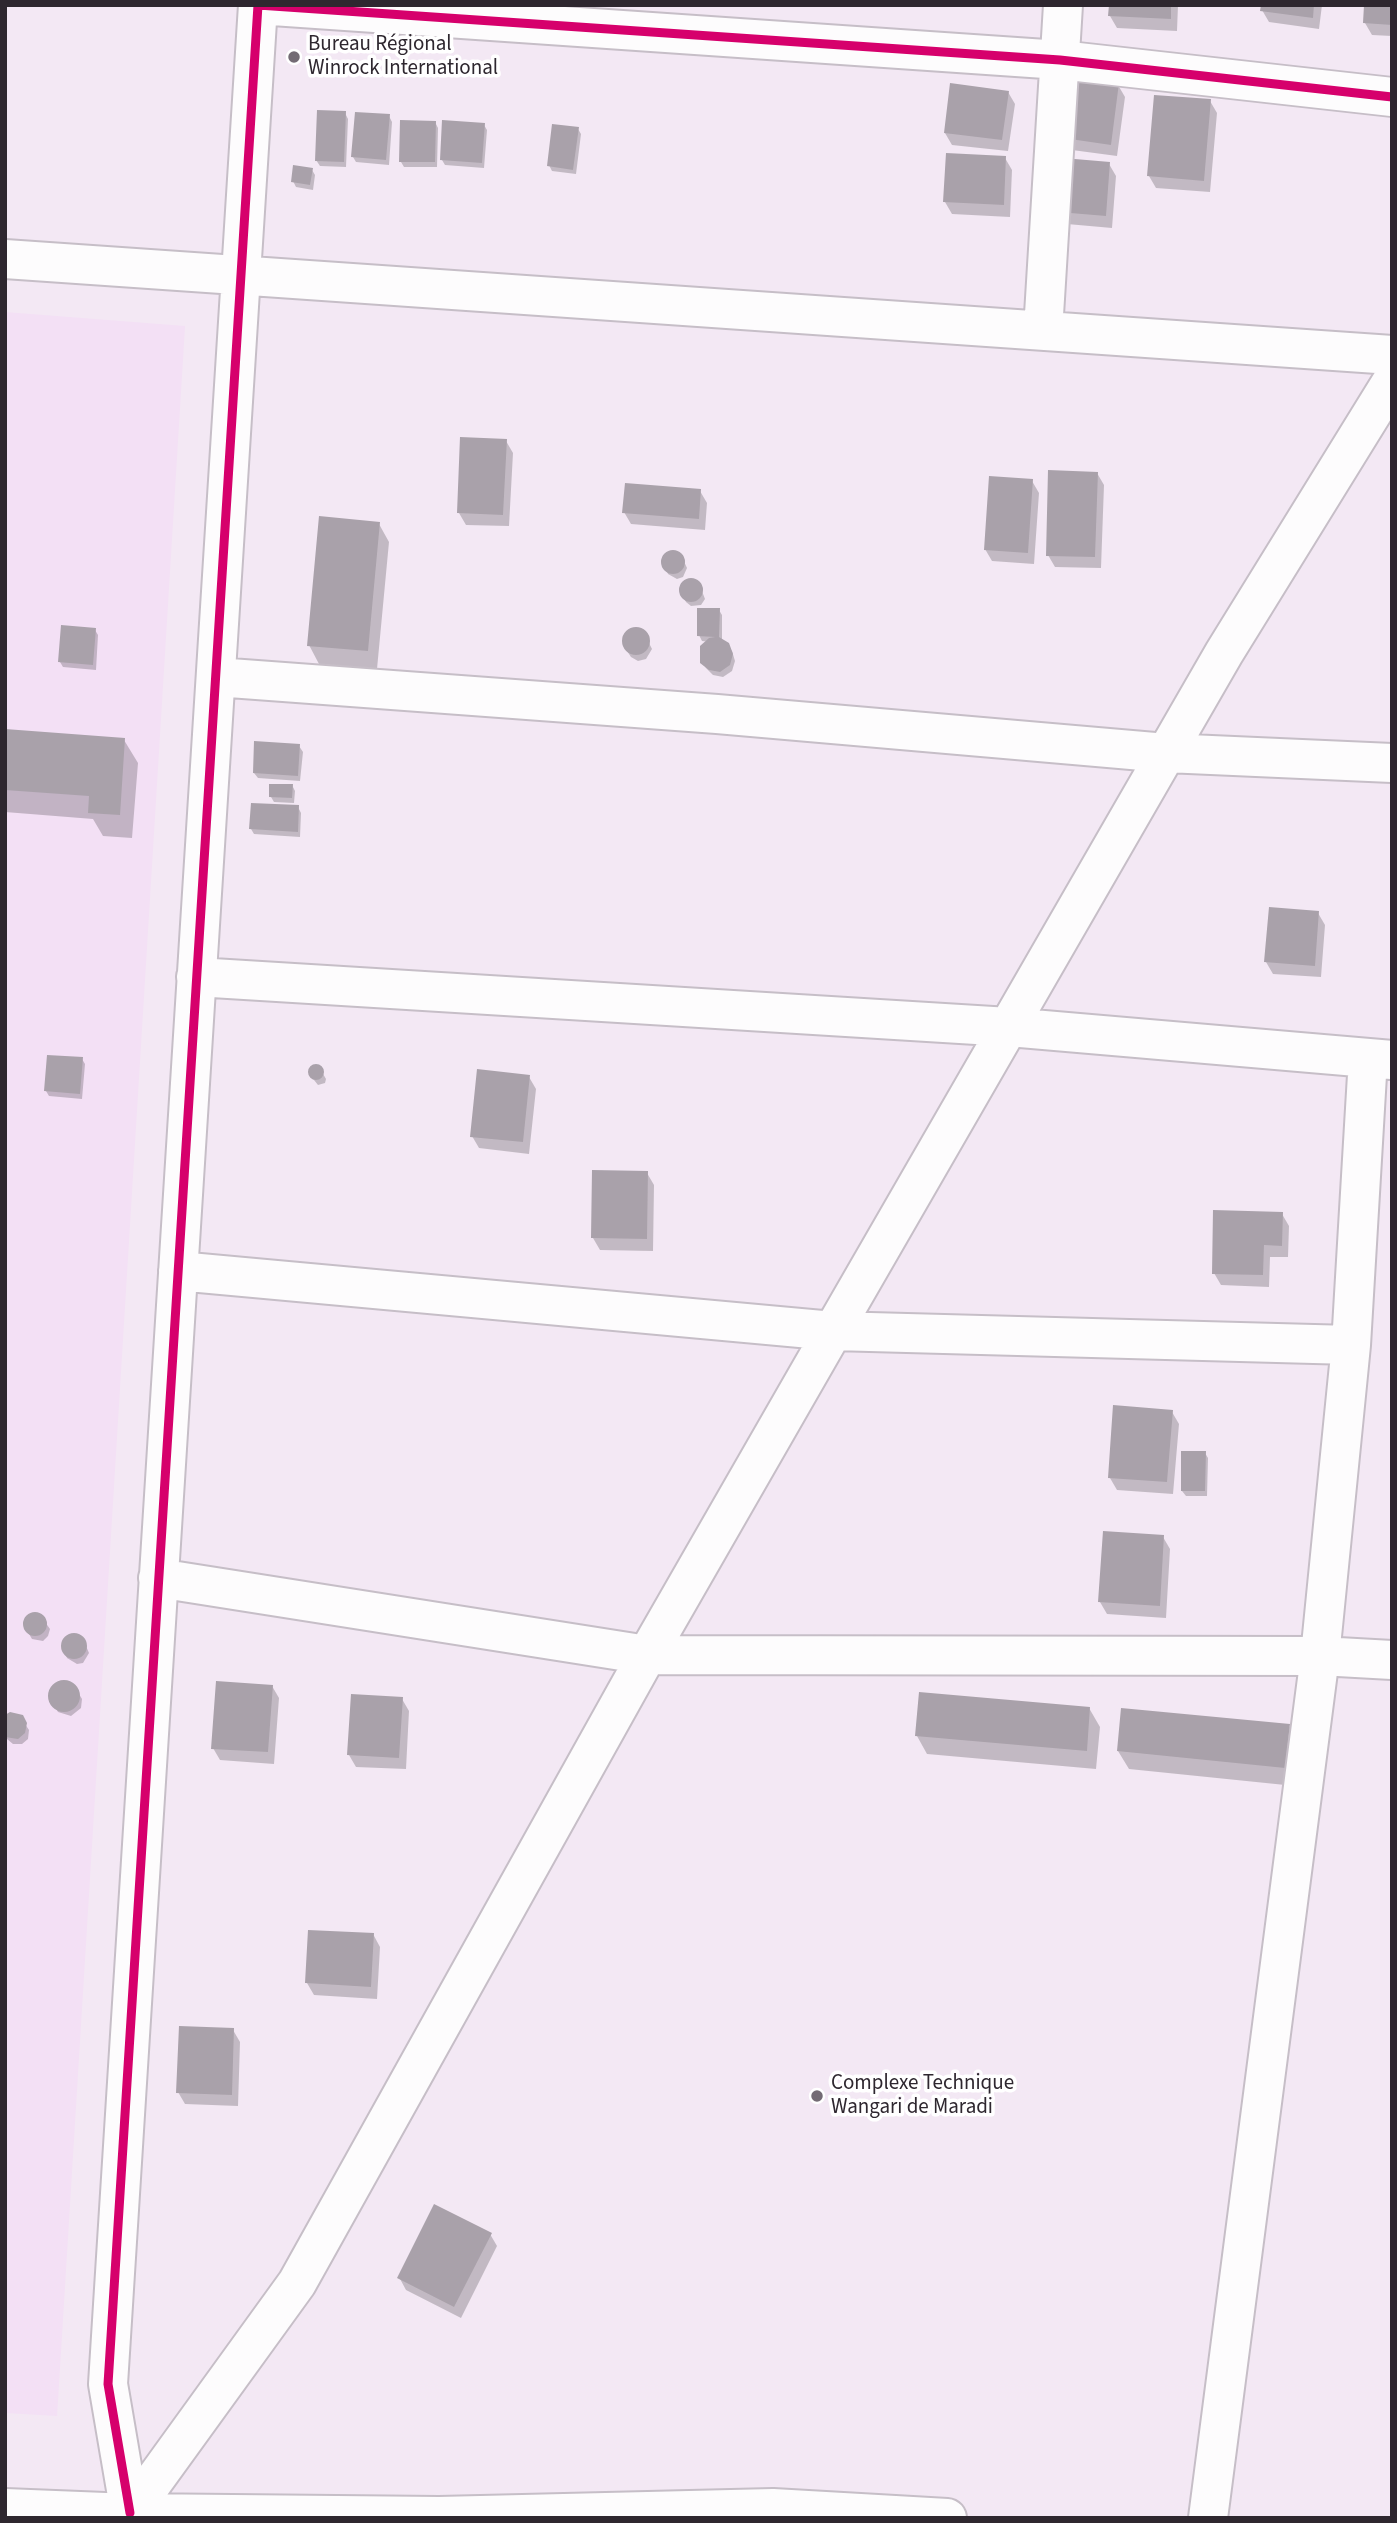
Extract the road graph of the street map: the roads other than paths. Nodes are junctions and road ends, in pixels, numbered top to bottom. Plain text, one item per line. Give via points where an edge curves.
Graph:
1 (1063, 5) edge
2 (1060, 60) junction
3 (1392, 97) edge
4 (5, 259) edge
5 (241, 275) junction
6 (1043, 331) junction
7 (1392, 355) edge
8 (1392, 381) edge
9 (216, 677) junction
10 (1166, 753) junction
11 (1392, 764) edge
12 (197, 978) junction
13 (1009, 1027) junction
14 (1380, 1059) edge
15 (178, 1271) junction
16 (833, 1331) junction
17 (1351, 1345) junction
18 (158, 1578) junction
19 (647, 1655) junction
20 (1320, 1656) junction
21 (1392, 1660) edge
22 (5, 2508) edge
23 (772, 2513) edge
24 (129, 2516) edge
25 (439, 2517) edge
26 (947, 2518) edge
27 (1208, 2518) edge

1 - 2 street
2 - 3 street
2 - 5 street via 258,5
2 - 6 street
4 - 5 street
5 - 6 street
5 - 9 street
6 - 7 street
8 - 10 street
9 - 10 street
9 - 12 street
10 - 11 street
10 - 13 street
12 - 13 street
12 - 15 street
13 - 14 street
13 - 16 street
14 - 17 street
15 - 16 street
15 - 18 street
16 - 17 street
16 - 19 street
17 - 20 street
18 - 19 street
18 - 24 street via 108,2384
19 - 20 street
19 - 24 street via 297,2283
20 - 21 street
20 - 27 street
22 - 24 street
23 - 25 street
23 - 26 street
24 - 25 street

